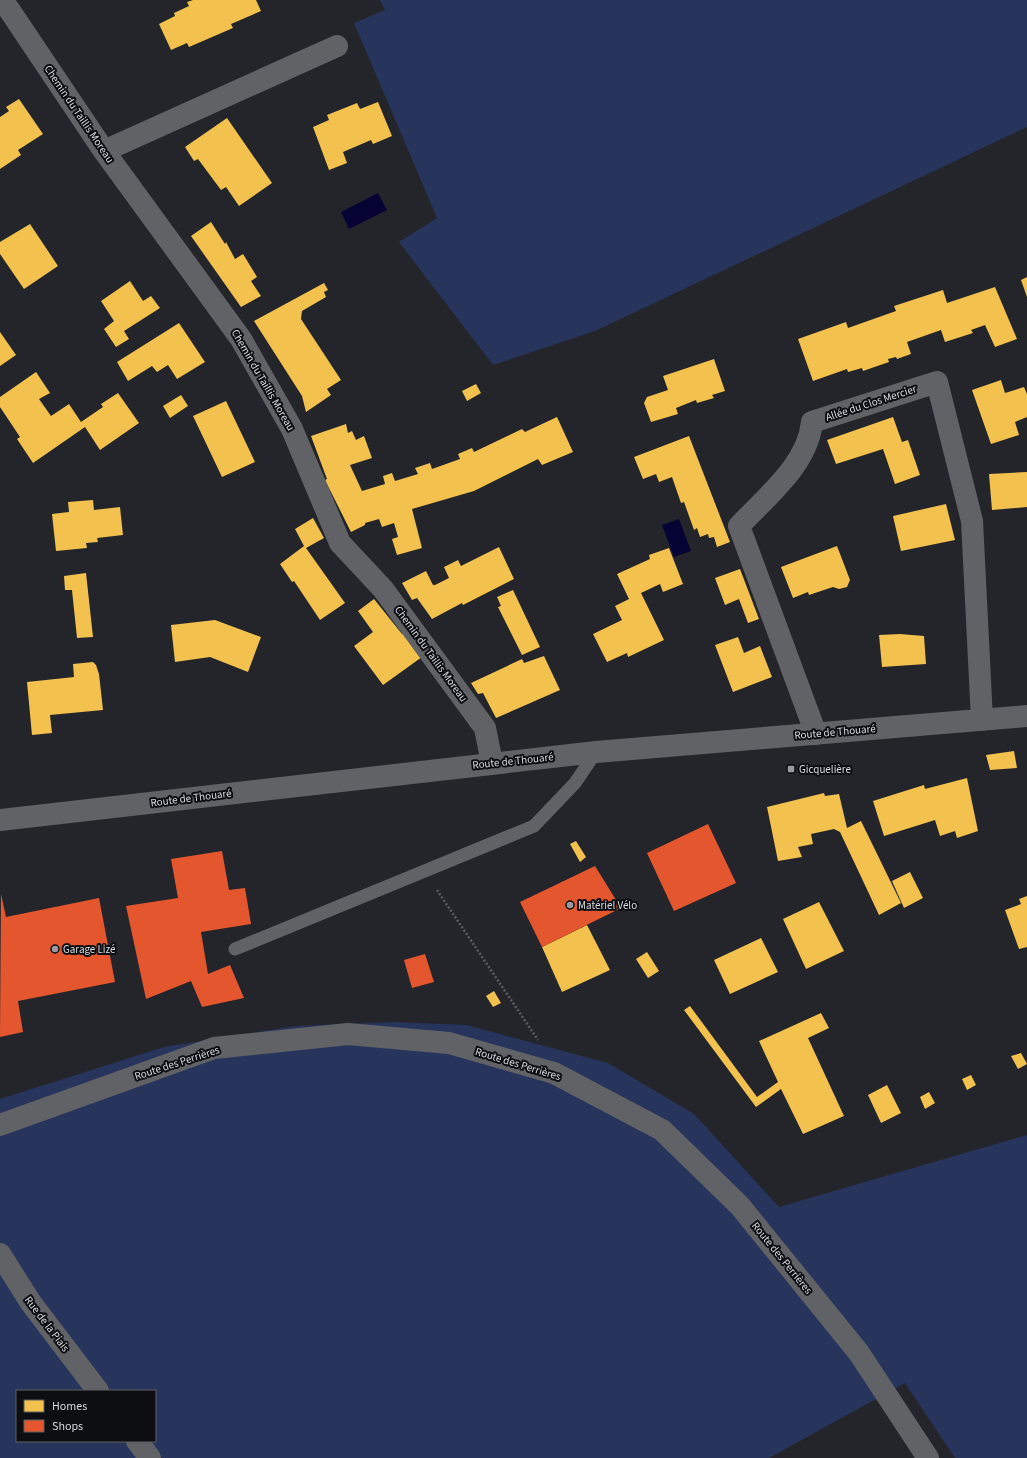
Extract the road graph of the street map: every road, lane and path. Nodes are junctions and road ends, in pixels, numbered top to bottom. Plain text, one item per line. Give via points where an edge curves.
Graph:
1 (7, 8) edge
2 (337, 46) dead end
3 (104, 151) junction
4 (1027, 716) edge
5 (982, 720) junction
6 (816, 734) junction
7 (596, 752) junction
8 (492, 763) junction
9 (0, 820) edge
10 (424, 871) junction
11 (235, 950) dead end
12 (554, 1072) junction
13 (0, 1124) edge
14 (0, 1254) edge
15 (97, 1390) edge
16 (138, 1442) edge
17 (150, 1458) edge
18 (928, 1458) edge

1 - 3 street, Chemin du Taillis Moreau
2 - 3 street
3 - 8 street, Chemin du Taillis Moreau via 241,339 292,429 340,543 383,589 485,728
4 - 5 street, Route de Thouaré
5 - 6 street, Route de Thouaré
5 - 6 street, Allée du Clos Mercier via 972,521 937,382 812,422 811,435 798,462 739,526
6 - 7 street, Route de Thouaré
7 - 8 street, Route de Thouaré
7 - 10 lane via 575,783 534,826
8 - 9 street, Route de Thouaré
10 - 11 lane
10 - 12 path via 539,1042
12 - 13 street, Route des Perrières via 449,1043 348,1034 214,1048
12 - 18 street, Route des Perrières via 662,1130 740,1206 859,1353
14 - 15 street, Rue de la Piais via 30,1303
16 - 17 street

